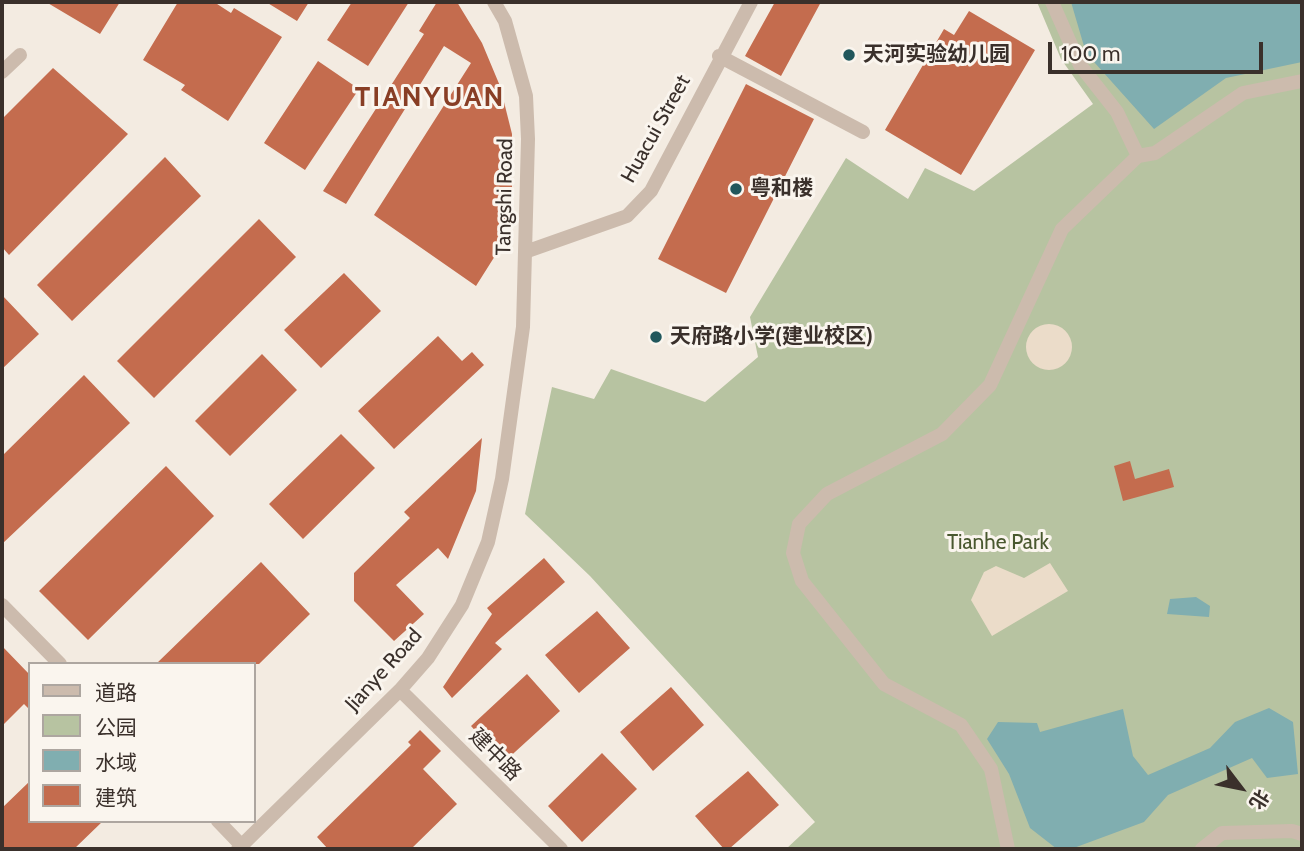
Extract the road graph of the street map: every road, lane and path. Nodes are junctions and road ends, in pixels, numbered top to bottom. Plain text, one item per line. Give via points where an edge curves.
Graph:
1 (494, 2) edge
2 (751, 2) edge
3 (1052, 2) edge
4 (20, 55) dead end
5 (719, 56) junction
6 (2, 72) edge
7 (1302, 80) edge
8 (863, 132) dead end
9 (1138, 156) junction
10 (525, 252) junction
11 (519, 357) joint
12 (2, 605) edge
13 (58, 662) edge
14 (400, 690) junction
15 (220, 823) edge
16 (1302, 834) edge
17 (240, 847) edge
18 (561, 849) edge
19 (1008, 849) edge
20 (1202, 849) edge

1 - 10 street, Tangshi Road via 505,21 526,96
2 - 5 street, Huacui Street
3 - 9 street via 1080,65 1117,111
4 - 6 street
5 - 8 street
5 - 10 street, Huacui Street via 650,191 627,216
7 - 9 street via 1243,93 1155,153
9 - 19 street via 1062,229 990,385 942,434 827,494 799,524 793,553 802,581 884,684 961,725 992,769
10 - 11 street, Tangshi Road
11 - 14 street, Jianye Road via 488,542 462,604 428,658
12 - 13 street
14 - 17 street, Jianye Road
14 - 18 street, 建中路
15 - 17 street
16 - 20 street via 1222,834

